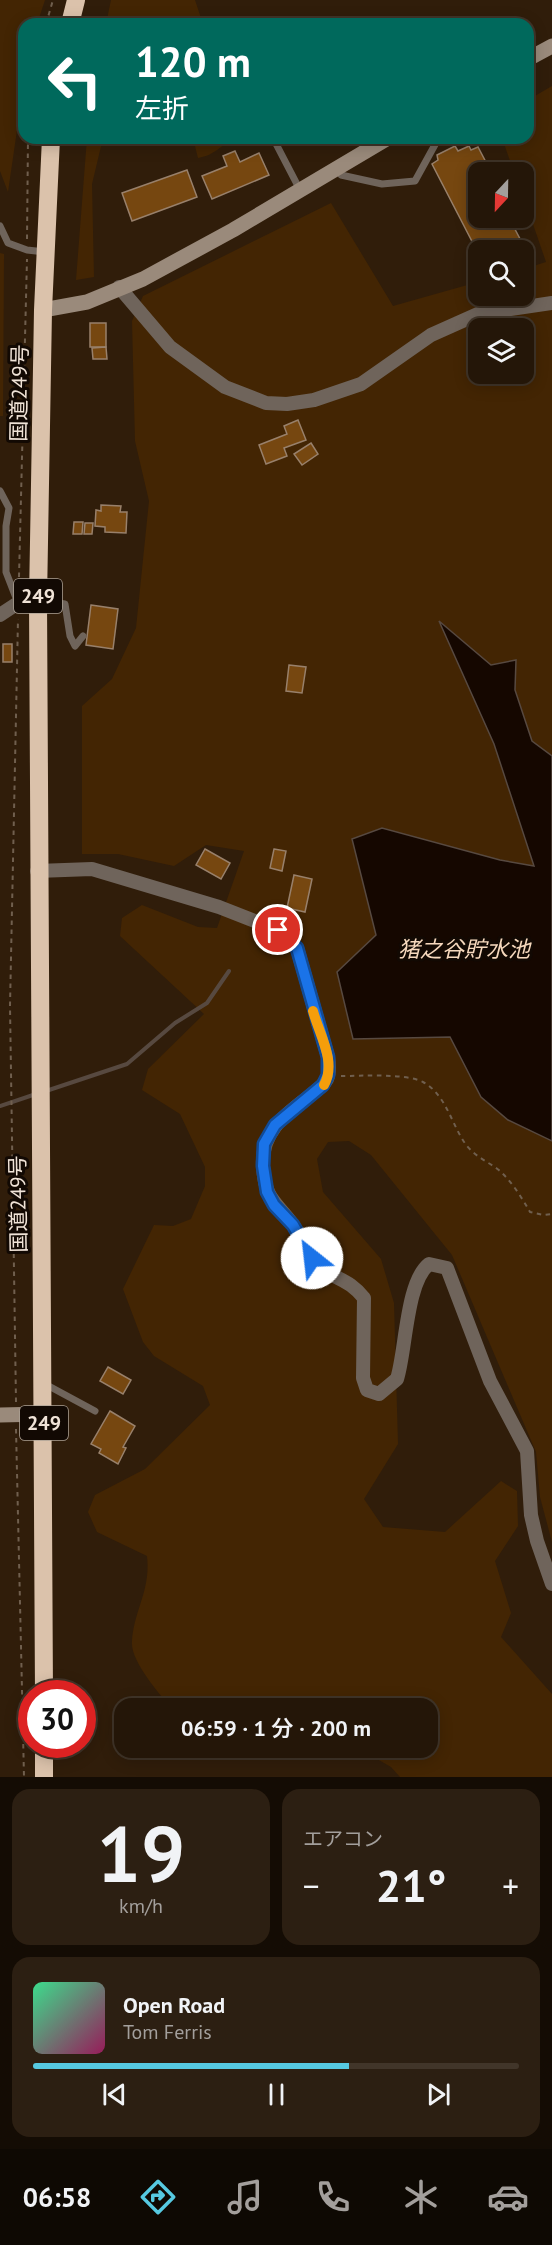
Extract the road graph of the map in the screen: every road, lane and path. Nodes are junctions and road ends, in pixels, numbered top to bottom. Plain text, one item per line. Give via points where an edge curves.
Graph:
1 (53, 0) edge
2 (76, 0) edge
3 (48, 18) edge
4 (72, 18) edge
5 (552, 46) edge
6 (534, 56) edge
7 (28, 144) edge
8 (50, 144) edge
9 (276, 144) edge
10 (378, 144) edge
11 (434, 144) edge
12 (337, 168) junction
13 (300, 190) junction
14 (0, 226) edge
15 (36, 251) junction
16 (119, 287) junction
17 (552, 303) edge
18 (42, 310) junction
19 (0, 491) edge
20 (19, 585) dead end
21 (38, 600) junction
22 (18, 610) junction
23 (0, 615) edge
24 (83, 636) dead end
25 (37, 871) junction
26 (328, 1075) junction
27 (552, 1214) edge
28 (43, 1383) junction
29 (16, 1407) dead end
30 (95, 1411) dead end
31 (44, 1414) junction
32 (0, 1415) edge
33 (16, 1432) dead end
34 (552, 1584) edge
35 (44, 1680) edge
36 (44, 1758) edge
37 (24, 1777) edge
38 (44, 1777) edge

1 - 3 path
2 - 4 highway
5 - 6 street
7 - 15 path
8 - 15 highway, 国道249号 / 249
9 - 13 lane
10 - 12 street
11 - 12 lane via 415,181 382,184 341,176
12 - 13 street
13 - 16 street via 143,279
14 - 15 lane via 8,243
15 - 18 highway, 国道249号 / 249
15 - 20 path
16 - 17 street via 170,347 225,387 266,403 287,404 314,400 361,384 431,335 478,314
16 - 18 street via 87,302
18 - 21 highway, 国道249号 / 249
19 - 22 lane via 9,508 6,572
21 - 22 street
21 - 24 lane via 65,604 75,646
21 - 25 highway, 国道249号 / 249
22 - 23 street
22 - 29 path via 10,1005
25 - 26 street via 92,869 219,907 288,937 297,948 328,1057
25 - 28 highway, 国道249号 / 249
26 - 27 path via 423,1082 444,1102 466,1145 500,1171 530,1212
26 - 34 street via 323,1085 275,1125 264,1144 267,1192 312,1258 349,1282 364,1298 363,1378 367,1390 373,1393 379,1394 397,1379 414,1286 422,1270 429,1264 447,1268 490,1381 527,1451 531,1515
28 - 30 lane
28 - 31 highway, 国道249号 / 249
31 - 32 street
31 - 35 highway, 国道249号 / 249
33 - 37 path
36 - 38 highway

